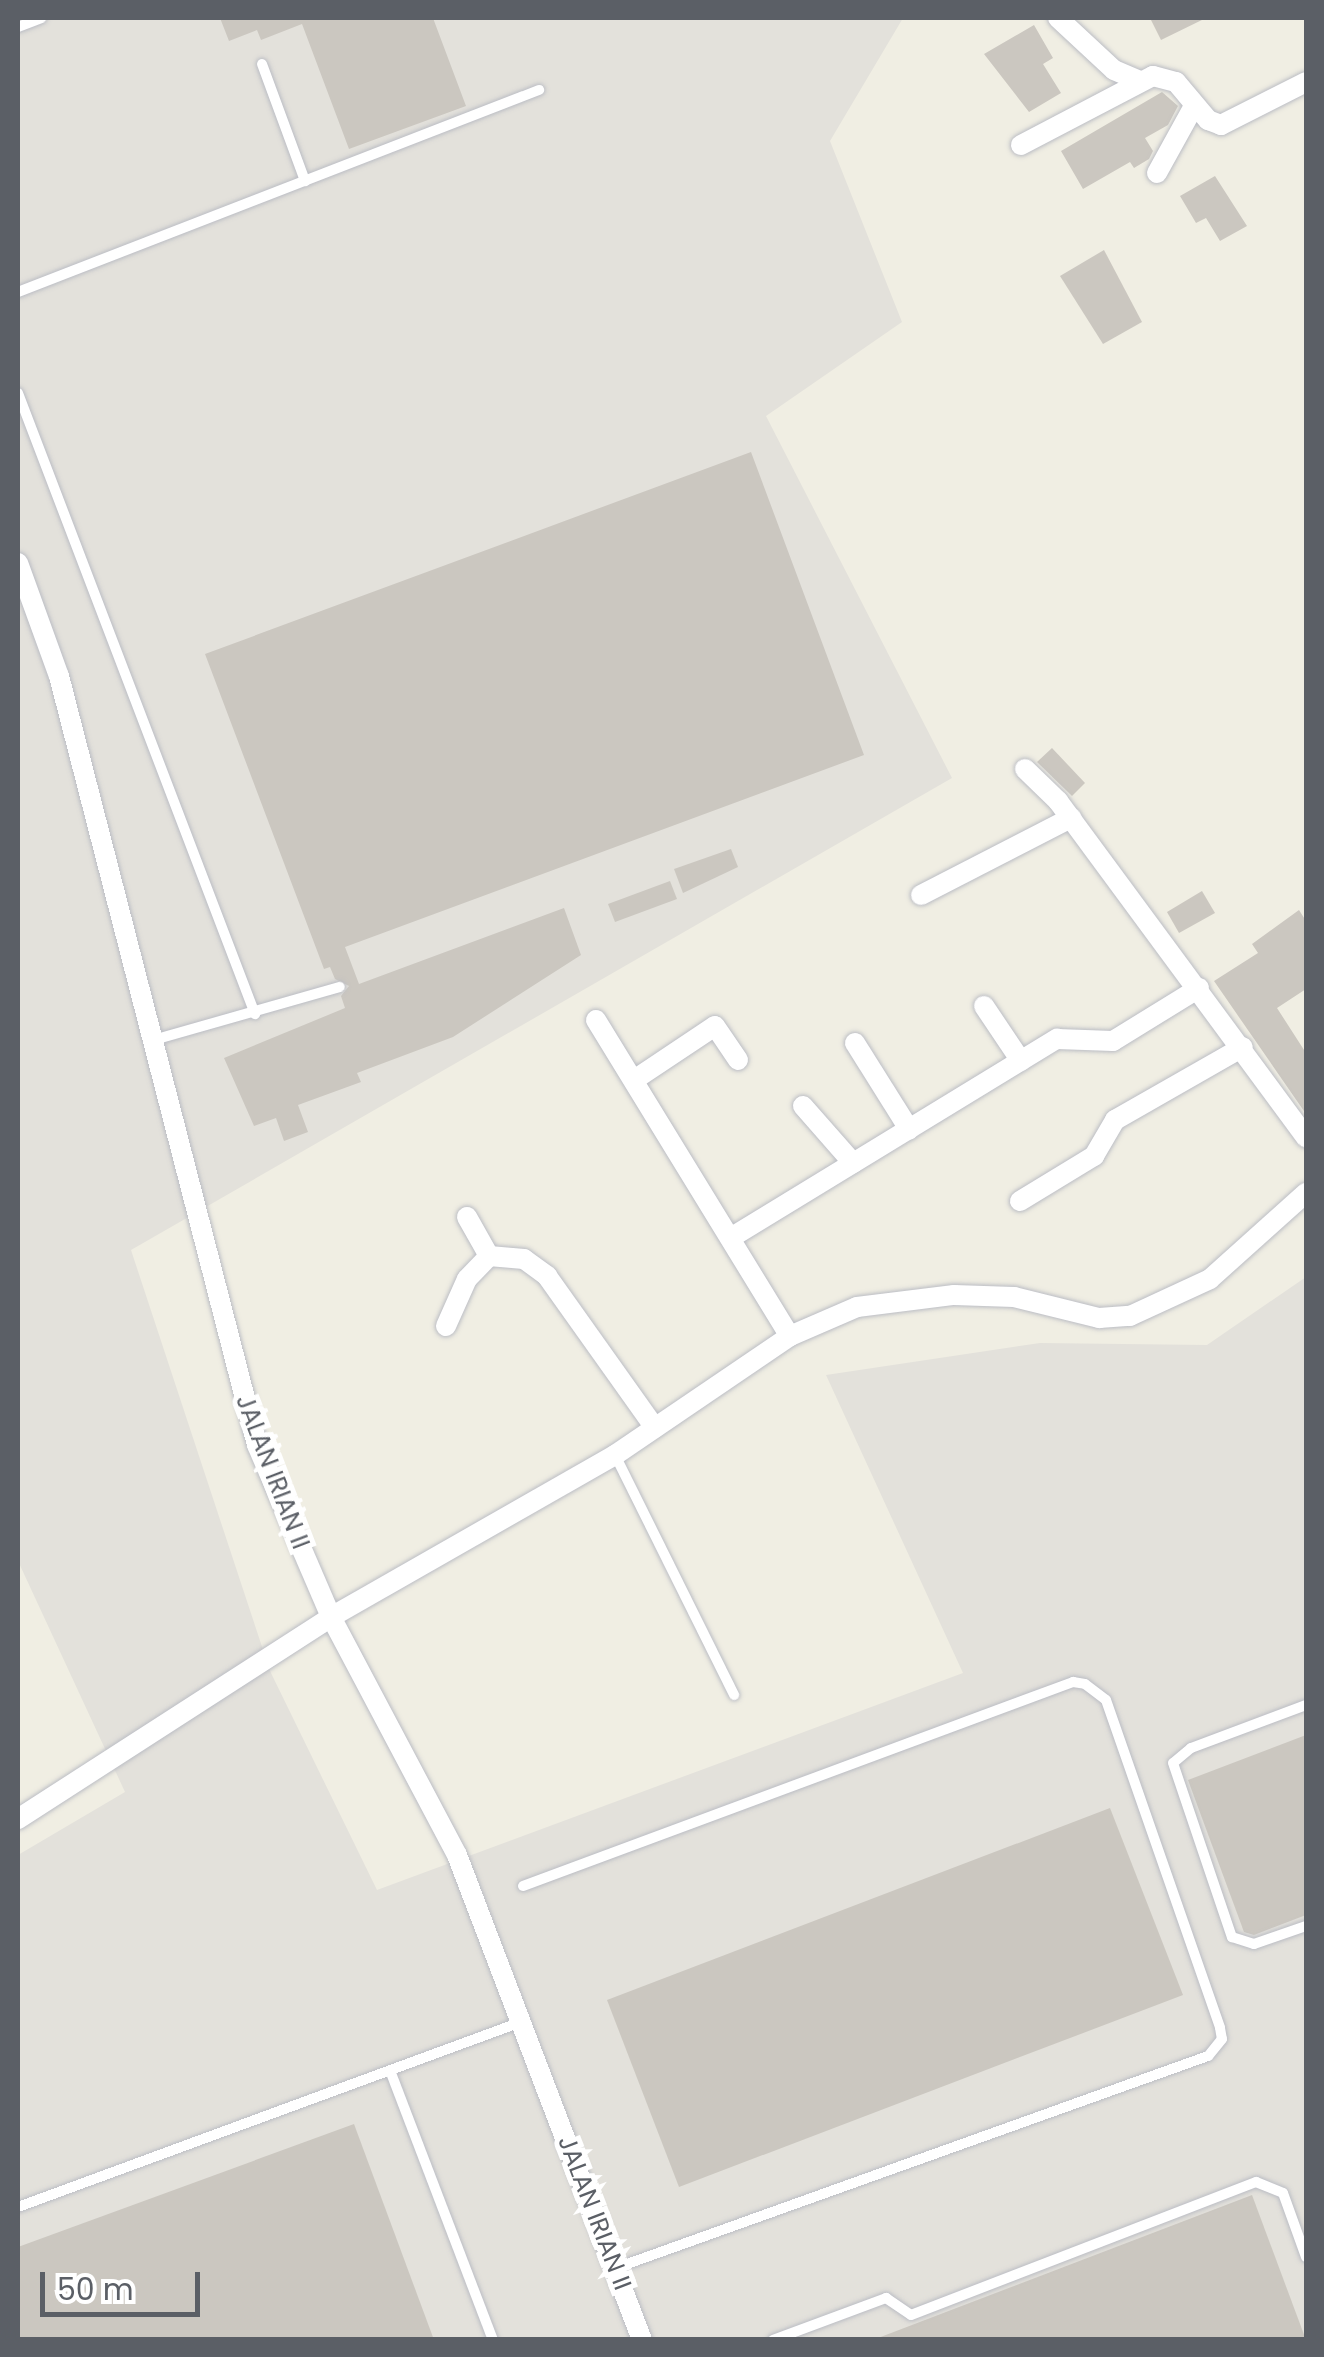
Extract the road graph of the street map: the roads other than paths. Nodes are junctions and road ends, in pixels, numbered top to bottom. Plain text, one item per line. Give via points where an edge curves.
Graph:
1 (41, 18) edge
2 (1058, 18) edge
3 (18, 27) edge
4 (262, 64) dead end
5 (1140, 80) junction
6 (1306, 82) edge
7 (539, 90) dead end
8 (1194, 106) junction
9 (1021, 145) dead end
10 (1157, 173) dead end
11 (304, 181) junction
12 (18, 292) edge
13 (18, 393) edge
14 (18, 563) edge
15 (1025, 769) dead end
16 (1071, 818) junction
17 (921, 895) dead end
18 (340, 987) dead end
19 (1200, 988) junction
20 (984, 1006) dead end
21 (254, 1014) junction
22 (596, 1020) dead end
23 (157, 1040) junction
24 (856, 1043) dead end
25 (1244, 1048) junction
26 (738, 1060) dead end
27 (1021, 1062) junction
28 (634, 1080) junction
29 (803, 1106) dead end
30 (910, 1129) junction
31 (1306, 1137) edge
32 (853, 1163) junction
33 (1306, 1193) edge
34 (1020, 1201) dead end
35 (467, 1217) dead end
36 (732, 1236) junction
37 (489, 1256) junction
38 (446, 1326) dead end
39 (790, 1336) junction
40 (655, 1428) junction
41 (614, 1454) junction
42 (331, 1617) junction
43 (734, 1695) dead end
44 (1306, 1705) edge
45 (18, 1818) edge
46 (523, 1886) dead end
47 (1306, 1926) edge
48 (520, 2022) junction
49 (391, 2073) junction
50 (18, 2208) edge
51 (1306, 2258) edge
52 (616, 2268) junction
53 (493, 2340) edge
54 (642, 2340) edge
55 (773, 2340) edge

1 - 3 lane
2 - 5 street via 1114,70
4 - 11 lane
5 - 8 street via 1166,76
5 - 9 street
6 - 8 street via 1225,125 1212,124
7 - 11 lane
8 - 10 street
11 - 12 lane
13 - 21 lane
14 - 23 street, JALAN IRIAN II via 60,676
15 - 16 street
16 - 17 street
16 - 19 street
18 - 21 lane
19 - 25 street
19 - 27 street via 1113,1041 1057,1040
20 - 27 street
21 - 23 lane
22 - 28 street
23 - 42 street, JALAN IRIAN II via 256,1445
24 - 30 street
25 - 31 street
25 - 34 street via 1115,1120 1094,1156
26 - 28 street via 715,1026
27 - 30 street
28 - 36 street
29 - 32 street
30 - 32 street
32 - 36 street
33 - 39 street via 1210,1279 1130,1316 1099,1318 1014,1297 954,1295 857,1307
35 - 37 street
36 - 39 street
37 - 38 street via 466,1278
37 - 40 street via 524,1259 547,1276
39 - 40 street
40 - 41 street
41 - 42 street
41 - 43 lane
42 - 45 street
42 - 48 street, JALAN IRIAN II via 433,1803
44 - 47 lane via 1191,1748 1174,1763 1232,1938 1254,1944
46 - 52 lane via 1073,1682 1085,1684 1106,1700 1220,2028 1222,2039 1208,2056
48 - 49 lane
48 - 52 street, JALAN IRIAN II
49 - 50 lane
49 - 53 lane
51 - 55 lane via 1283,2193 1256,2182 911,2315 886,2298
52 - 54 street, JALAN IRIAN II

